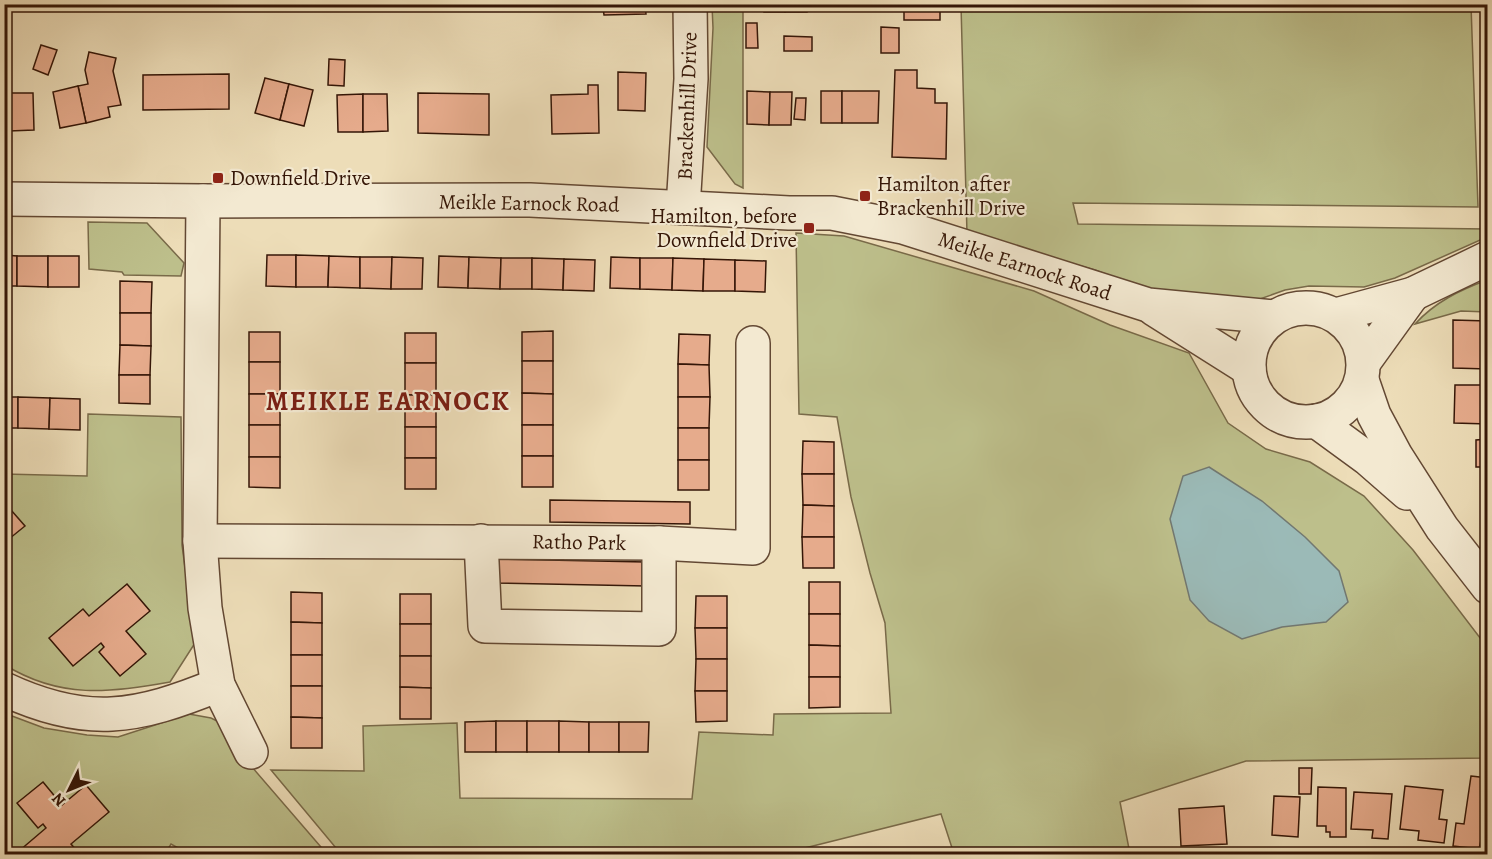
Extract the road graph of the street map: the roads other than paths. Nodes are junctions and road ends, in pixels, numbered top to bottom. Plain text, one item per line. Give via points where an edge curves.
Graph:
1 (690, 4) edge
2 (4, 198) edge
3 (203, 201) junction
4 (683, 208) junction
5 (1488, 258) edge
6 (1413, 294) junction
7 (1148, 305) junction
8 (1336, 315) junction
9 (1274, 317) junction
10 (753, 343) dead end
11 (1249, 369) junction
12 (1363, 371) junction
13 (1316, 422) junction
14 (1442, 528) junction
15 (200, 540) junction
16 (481, 541) junction
17 (659, 543) junction
18 (1483, 572) edge
19 (218, 685) junction
20 (4, 689) edge
21 (251, 752) dead end

1 - 4 street, Brackenhill Drive via 691,79
2 - 3 street, Meikle Earnock Road
3 - 4 street, Meikle Earnock Road via 530,200
3 - 15 street
4 - 7 street, Meikle Earnock Road via 832,213 903,227
5 - 6 street
6 - 8 street
6 - 12 street
7 - 9 street, Meikle Earnock Road
7 - 11 street, Meikle Earnock Road
8 - 9 street via 1315,308 1294,308
8 - 12 street via 1351,327 1360,344
9 - 11 street via 1259,331 1251,349
10 - 17 street, Ratho Park via 753,548
11 - 13 street via 1252,384 1271,410 1284,418
12 - 13 street via 1354,397 1338,413
12 - 14 street via 1374,415
13 - 14 street via 1368,459
14 - 18 street
15 - 16 street, Ratho Park
15 - 19 street via 205,608
16 - 17 street, Ratho Park
16 - 17 street via 485,626 658,629
19 - 20 street via 160,707 119,715 52,707
19 - 21 street

